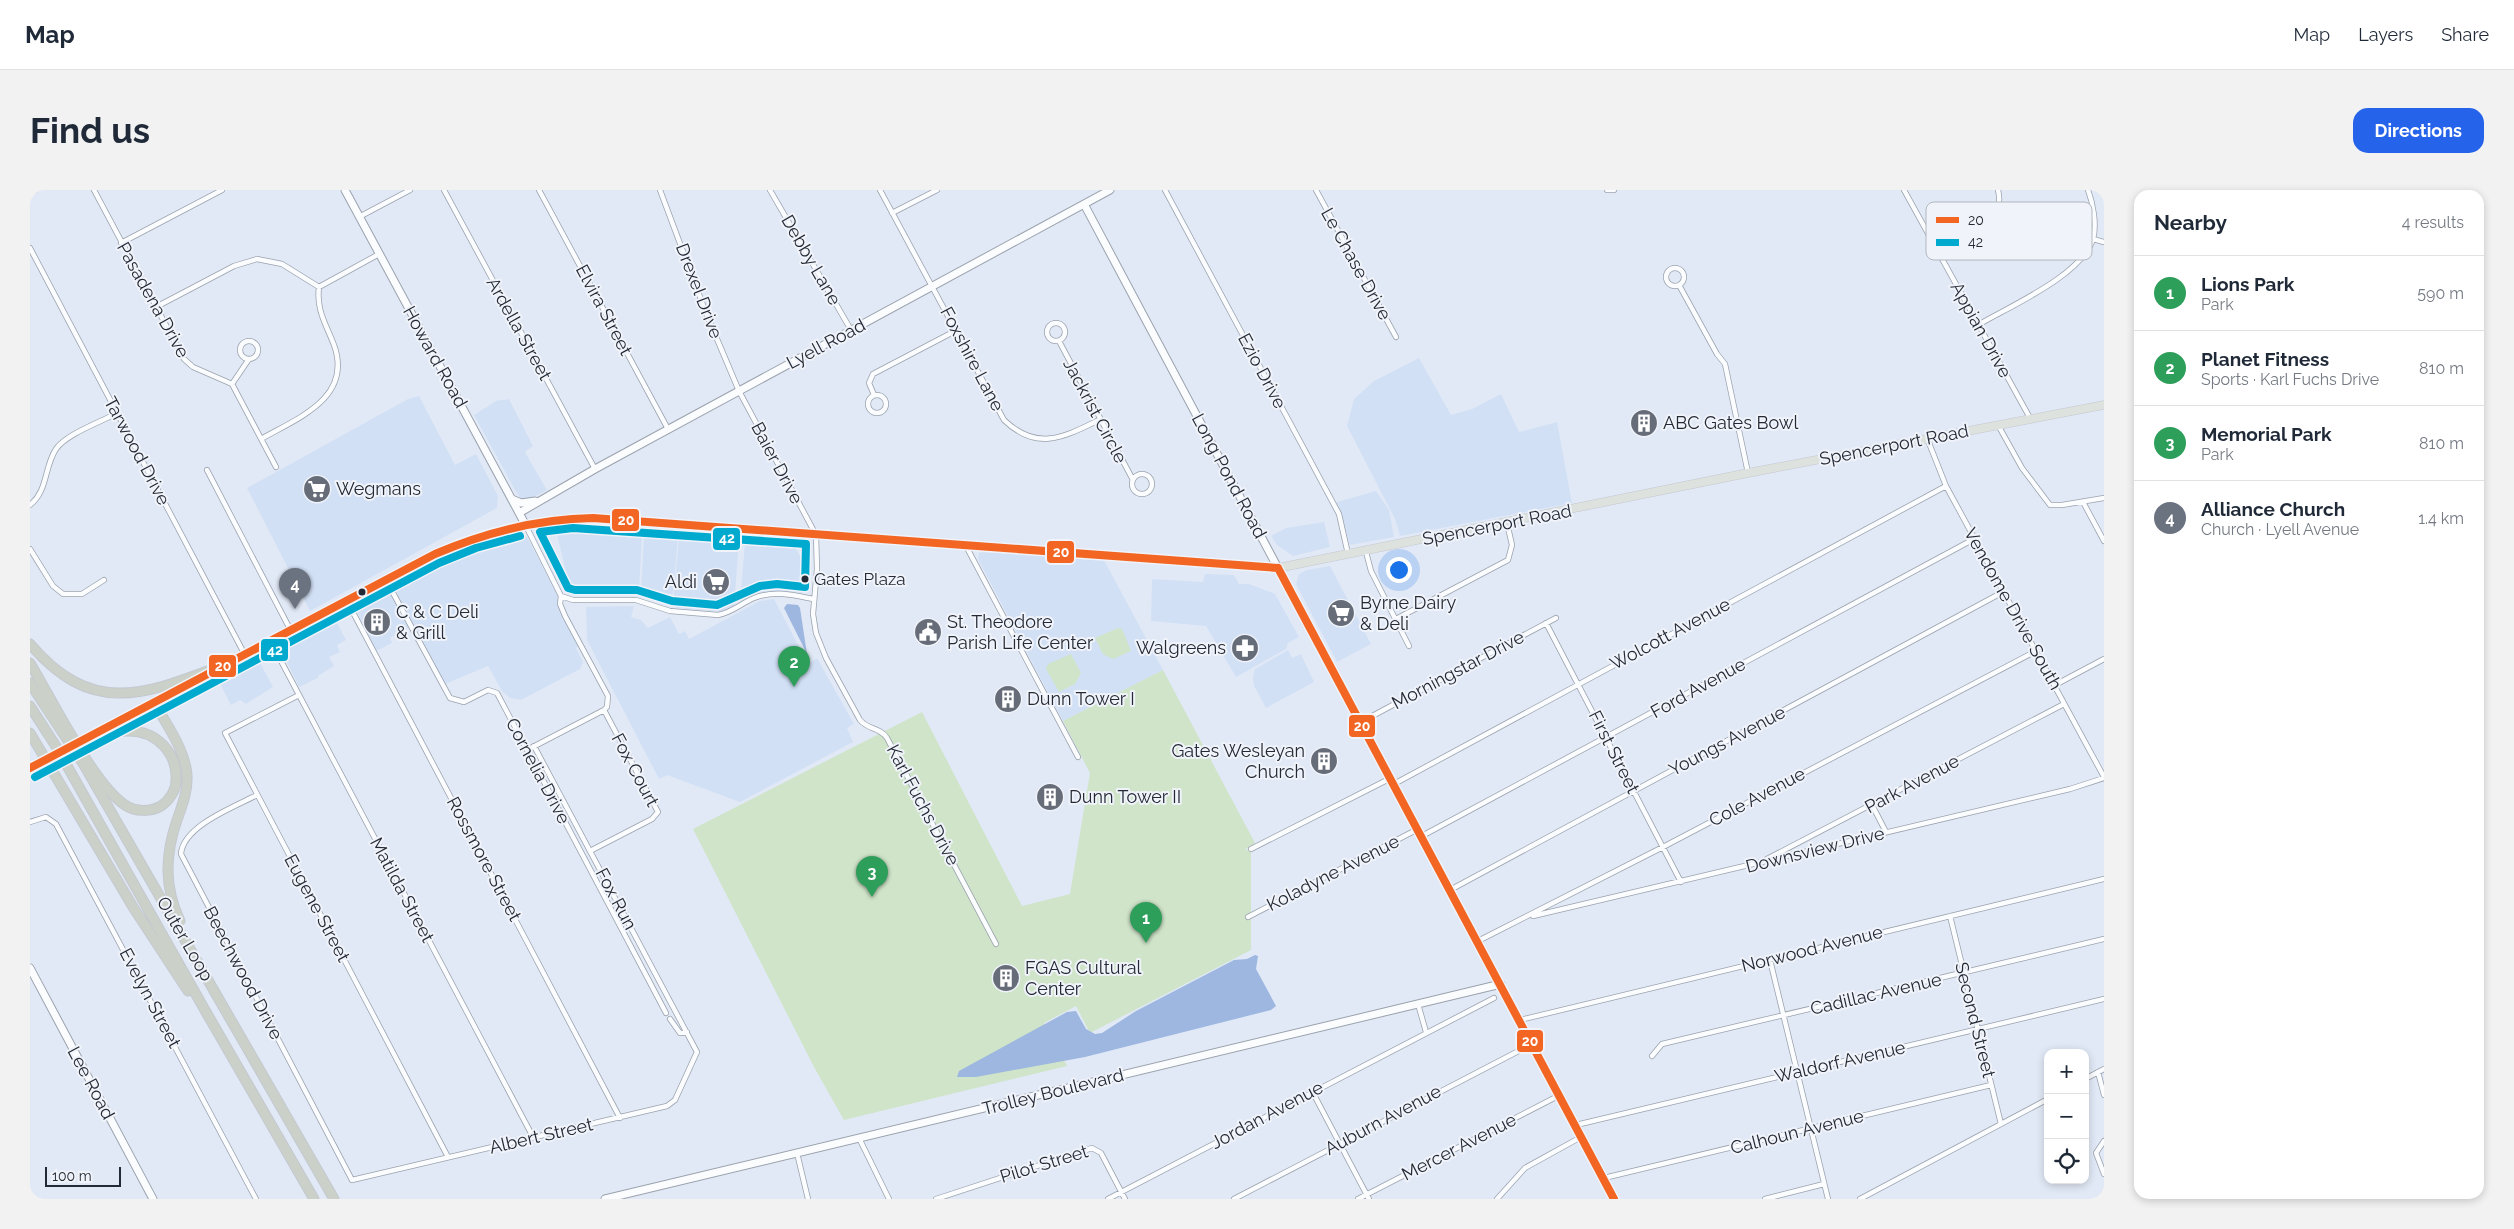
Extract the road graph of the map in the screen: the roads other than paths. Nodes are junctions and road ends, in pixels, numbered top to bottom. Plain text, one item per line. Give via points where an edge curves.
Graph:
1 (35, 190) edge
2 (94, 190) edge
3 (222, 190) edge
4 (345, 190) edge
5 (410, 190) edge
6 (444, 190) edge
7 (539, 190) edge
8 (660, 190) edge
9 (770, 190) edge
10 (880, 190) edge
11 (937, 190) edge
12 (1110, 190) edge
13 (1165, 190) edge
14 (1316, 190) edge
15 (1608, 190) edge
16 (1614, 190) edge
17 (1904, 190) edge
18 (30, 193) edge
19 (1084, 204) junction
20 (2092, 206) edge
21 (892, 213) junction
22 (359, 217) junction
23 (1926, 230) edge
24 (2093, 239) joint
25 (2104, 242) edge
26 (122, 243) junction
27 (30, 248) edge
28 (379, 254) junction
29 (1942, 260) edge
30 (2079, 260) edge
31 (1679, 285) junction
32 (933, 286) junction
33 (319, 287) junction
34 (156, 307) junction
35 (1978, 325) junction
36 (851, 330) junction
37 (957, 330) junction
38 (1396, 337) dead end
39 (1059, 342) junction
40 (249, 359) junction
41 (232, 384) junction
42 (739, 391) junction
43 (874, 396) junction
44 (2104, 404) edge
45 (117, 413) junction
46 (2030, 418) junction
47 (1099, 420) junction
48 (1998, 425) junction
49 (668, 429) junction
50 (1927, 438) junction
51 (261, 439) junction
52 (276, 467) dead end
53 (595, 469) junction
54 (207, 470) dead end
55 (1748, 473) junction
56 (1133, 480) junction
57 (1946, 486) junction
58 (542, 498) junction
59 (2104, 498) edge
60 (512, 499) junction
61 (2083, 502) junction
62 (30, 506) edge
63 (520, 513) junction
64 (1507, 523) junction
65 (525, 524) junction
66 (816, 535) junction
67 (1974, 539) junction
68 (2104, 541) edge
69 (966, 546) junction
70 (30, 549) edge
71 (1366, 552) junction
72 (1348, 556) junction
73 (1278, 568) junction
74 (104, 580) dead end
75 (386, 580) junction
76 (2003, 592) junction
77 (562, 596) junction
78 (813, 599) junction
79 (347, 601) junction
80 (1396, 618) junction
81 (1556, 618) dead end
82 (1546, 623) junction
83 (291, 631) junction
84 (271, 642) junction
85 (30, 644) edge
86 (1409, 646) dead end
87 (2036, 651) junction
88 (241, 658) junction
89 (2104, 659) edge
90 (30, 663) edge
91 (30, 683) edge
92 (1578, 684) junction
93 (2055, 685) junction
94 (298, 694) junction
95 (154, 702) junction
96 (2064, 704) junction
97 (30, 706) edge
98 (604, 710) junction
99 (1361, 722) junction
100 (30, 733) edge
101 (93, 734) junction
102 (1607, 738) junction
103 (534, 746) junction
104 (527, 750) junction
105 (1078, 757) dead end
106 (33, 766) edge
107 (99, 777) junction
108 (2104, 778) edge
109 (1392, 781) junction
110 (100, 792) junction
111 (1634, 792) junction
112 (257, 795) junction
113 (1872, 805) junction
114 (30, 822) edge
115 (1418, 829) junction
116 (1886, 832) junction
117 (1422, 836) junction
118 (1663, 847) junction
119 (1251, 849) dead end
120 (590, 851) junction
121 (1759, 864) junction
122 (2104, 879) edge
123 (1681, 882) junction
124 (1450, 890) junction
125 (1950, 916) junction
126 (1248, 917) dead end
127 (1525, 918) junction
128 (2104, 939) edge
129 (1478, 941) junction
130 (996, 944) dead end
131 (1770, 960) junction
132 (30, 968) edge
133 (1964, 973) junction
134 (212, 984) junction
135 (1501, 984) junction
136 (1494, 998) dead end
137 (2104, 999) edge
138 (1418, 1004) junction
139 (206, 1012) junction
140 (666, 1013) dead end
141 (1784, 1016) junction
142 (670, 1019) dead end
143 (1520, 1020) junction
144 (1978, 1029) junction
145 (687, 1032) junction
146 (1426, 1032) junction
147 (1532, 1043) junction
148 (697, 1052) joint
149 (1652, 1056) dead end
150 (2104, 1069) edge
151 (1797, 1072) junction
152 (2098, 1072) junction
153 (2089, 1077) edge
154 (1991, 1085) junction
155 (1312, 1092) junction
156 (1560, 1094) junction
157 (2104, 1095) edge
158 (2044, 1101) edge
159 (620, 1118) junction
160 (2001, 1124) junction
161 (1576, 1125) junction
162 (1810, 1128) junction
163 (534, 1137) junction
164 (1582, 1137) junction
165 (859, 1138) junction
166 (2104, 1141) edge
167 (1340, 1143) junction
168 (797, 1153) junction
169 (448, 1157) junction
170 (2104, 1174) edge
171 (1604, 1178) junction
172 (352, 1180) joint
173 (1824, 1184) junction
174 (1121, 1192) junction
175 (1368, 1197) edge
176 (1500, 1198) edge
177 (152, 1199) edge
178 (256, 1199) edge
179 (314, 1199) edge
180 (334, 1199) edge
181 (605, 1199) edge
182 (808, 1199) edge
183 (889, 1199) edge
184 (936, 1199) edge
185 (1108, 1199) edge
186 (1125, 1199) edge
187 (1234, 1199) edge
188 (1358, 1199) edge
189 (1614, 1199) edge
190 (1765, 1199) edge
191 (1828, 1199) edge
192 (1860, 1199) edge

1 - 18 street
2 - 26 street, Pasadena Drive
3 - 26 street
4 - 22 street, Howard Road
5 - 22 street
6 - 53 street, Ardella Street
7 - 49 street, Elvira Street
8 - 42 street, Drexel Drive
9 - 36 street, Debby Lane
10 - 21 street, Foxshire Lane
11 - 21 street
12 - 19 street, Lyell Road
13 - 72 street, Ezio Drive via 1339,514
14 - 38 street, Le Chase Drive
15 - 16 street
17 - 23 street, Appian Drive
19 - 32 street, Lyell Road
19 - 73 street, Long Pond Road
20 - 24 street
21 - 32 street, Foxshire Lane
22 - 28 street, Howard Road
24 - 25 street
26 - 34 street, Pasadena Drive
27 - 45 street, Tarwood Drive
28 - 33 street
28 - 60 street, Howard Road
29 - 35 street, Appian Drive
30 - 35 street via 2064,276
31 - 31 street via 1671,285 1666,280 1670,270 1675,268 1683,272
31 - 55 street via 1725,364
32 - 36 street, Lyell Road
32 - 37 street, Foxshire Lane
33 - 34 street via 282,264 257,258 234,266
33 - 51 street via 319,308 338,360 334,384 316,407
34 - 41 street, Pasadena Drive via 188,364
35 - 46 street, Appian Drive
36 - 42 street, Lyell Road
37 - 43 street via 873,374 870,383
37 - 47 street, Foxshire Lane via 999,412 1020,432 1040,438 1059,438
39 - 39 street, Jackrist Circle via 1065,329 1059,323 1052,323 1046,330 1047,336
39 - 47 street, Jackrist Circle
40 - 40 street via 254,358 259,350 255,342 249,340 241,345 240,351
40 - 41 street
41 - 51 street
42 - 49 street, Lyell Road
42 - 66 street, Baier Drive
43 - 43 street via 868,403 869,409 880,413 886,407 886,401 880,395
44 - 46 main road, Spencerport Road
45 - 62 street via 60,444 40,495
45 - 88 street, Tarwood Drive
46 - 48 main road, Spencerport Road
47 - 56 street, Jackrist Circle
48 - 50 main road, Spencerport Road
48 - 61 street via 2022,468 2050,505
49 - 53 street, Lyell Road
50 - 55 main road, Spencerport Road
50 - 57 street, Vendome Drive South
51 - 52 street
53 - 58 street, Lyell Road
54 - 83 street
55 - 64 main road, Spencerport Road
56 - 56 street, Jackrist Circle via 1133,490 1138,494 1147,493 1151,488 1150,478 1144,475
57 - 67 street, Vendome Drive South
57 - 92 street, Wolcott Avenue
58 - 60 street, Lyell Road via 528,503
58 - 63 street, Lyell Road
59 - 61 street
60 - 63 street, Howard Road
61 - 68 street
63 - 65 street, Howard Road
64 - 71 main road, Spencerport Road
64 - 80 street via 1512,546 1508,560
65 - 66 main road, Spencerport Road via 569,517
65 - 75 main road, Spencerport Road via 455,545
65 - 77 street
66 - 69 main road, Spencerport Road
66 - 78 street, Karl Fuchs Drive via 817,569
67 - 76 street, Vendome Drive South
67 - 102 street, Ford Avenue
69 - 73 main road, Spencerport Road
69 - 105 street
70 - 74 street via 53,586 63,594 82,594
71 - 72 main road, Spencerport Road
71 - 80 street via 1371,571
72 - 73 main road, Spencerport Road
73 - 99 street, Long Pond Road
75 - 79 main road, Spencerport Road
75 - 104 street, Cornelia Drive via 450,698 464,702 488,690 497,693
76 - 87 street, Vendome Drive South
76 - 111 street, Youngs Avenue
77 - 78 street via 573,600 636,600 670,612 718,615 772,593
77 - 98 street via 562,610 608,696
78 - 130 street, Karl Fuchs Drive via 814,625 826,658 860,720 880,730 887,738
79 - 83 main road, Spencerport Road
79 - 159 street, Rossmore Street
80 - 86 street
81 - 82 street, Morningstar Drive
82 - 92 street, First Street
82 - 99 street, Morningstar Drive
83 - 84 main road, Spencerport Road
84 - 88 main road, Spencerport Road
84 - 94 street, Matilda Street
85 - 88 highway via 69,680 113,694 158,687
87 - 93 street, Vendome Drive South
87 - 118 street, Cole Avenue
88 - 95 main road, Spencerport Road
89 - 93 street
90 - 107 highway
91 - 110 highway, Outer Loop
92 - 102 street, First Street
92 - 109 street, Wolcott Avenue
93 - 96 street, Vendome Drive South
94 - 112 street, Eugene Street via 225,733
94 - 163 street, Matilda Street
95 - 101 main road, Spencerport Road
95 - 134 highway via 178,747 187,775 185,794 169,849 169,885 177,913
96 - 108 street, Vendome Drive South
96 - 113 street, Park Avenue
97 - 139 highway, Outer Loop via 58,748
98 - 103 street
98 - 120 street, Fox Court via 658,812 652,819
99 - 109 street, Long Pond Road
100 - 139 highway via 133,907 191,996
101 - 106 main road, Spencerport Road, bridge
101 - 107 highway via 128,730 141,732 171,752 177,769 176,787 170,797 161,806 150,810 126,806
102 - 111 street, First Street
102 - 117 street, Ford Avenue
103 - 104 street
103 - 120 street, Fox Run
104 - 140 street, Cornelia Drive
107 - 110 highway
108 - 116 street, Downsview Drive
109 - 115 street, Long Pond Road
109 - 119 street, Wolcott Avenue
110 - 134 highway, Outer Loop
111 - 118 street, First Street
111 - 124 street, Youngs Avenue
112 - 169 street, Eugene Street
112 - 172 street, Beechwood Drive via 194,830 184,841 181,854
113 - 116 street
113 - 121 street, Park Avenue
114 - 178 street, Evelyn Street via 46,816 56,824
115 - 117 street, Long Pond Road
115 - 126 street, Koladyne Avenue
116 - 121 street, Downsview Drive
117 - 124 street, Long Pond Road
118 - 123 street, First Street
118 - 127 street, Cole Avenue
120 - 145 street, Fox Run
121 - 123 street, Downsview Drive
122 - 125 street, Norwood Avenue
123 - 127 street, Downsview Drive
124 - 129 street, Long Pond Road
125 - 131 street, Norwood Avenue
125 - 133 street, Second Street
127 - 129 street, Cole Avenue
128 - 133 street, Cadillac Avenue
129 - 135 street, Long Pond Road
131 - 141 street
131 - 143 street, Norwood Avenue
132 - 177 street, Lee Road
133 - 141 street, Cadillac Avenue
133 - 144 street, Second Street
134 - 180 highway, Outer Loop
135 - 138 street, Trolley Boulevard
135 - 143 street, Long Pond Road
136 - 146 street, Jordan Avenue
137 - 144 street, Waldorf Avenue
138 - 146 street
138 - 165 street, Trolley Boulevard
139 - 179 highway, Outer Loop
141 - 149 street, Cadillac Avenue via 1662,1044
141 - 151 street
142 - 145 street via 676,1030
143 - 147 street, Long Pond Road
144 - 151 street, Waldorf Avenue
144 - 154 street, Second Street
145 - 148 street, Fox Run
146 - 155 street, Jordan Avenue
147 - 156 street, Long Pond Road
147 - 167 street, Auburn Avenue
148 - 159 street, Albert Street via 672,1103
150 - 152 street
151 - 161 street, Waldorf Avenue
151 - 162 street
152 - 153 street
152 - 157 street
154 - 160 street, Second Street
154 - 162 street, Calhoun Avenue
155 - 167 street
155 - 174 street, Jordan Avenue
156 - 161 street, Long Pond Road
156 - 175 street, Mercer Avenue
158 - 160 street
159 - 163 street, Albert Street
160 - 192 street
161 - 164 street, Long Pond Road
162 - 171 street, Calhoun Avenue
162 - 173 street
163 - 169 street, Albert Street
164 - 171 street, Long Pond Road
164 - 176 street via 1525,1168
165 - 168 street, Trolley Boulevard
165 - 183 street
166 - 170 street via 2096,1153
167 - 175 street
167 - 187 street, Auburn Avenue
168 - 181 street, Trolley Boulevard
168 - 182 street
169 - 172 street, Albert Street
171 - 189 street, Long Pond Road
173 - 190 street
173 - 191 street
174 - 184 street, Pilot Street via 1101,1153 1092,1148
174 - 185 street, Jordan Avenue
174 - 186 street, Pilot Street
175 - 188 street, Mercer Avenue

